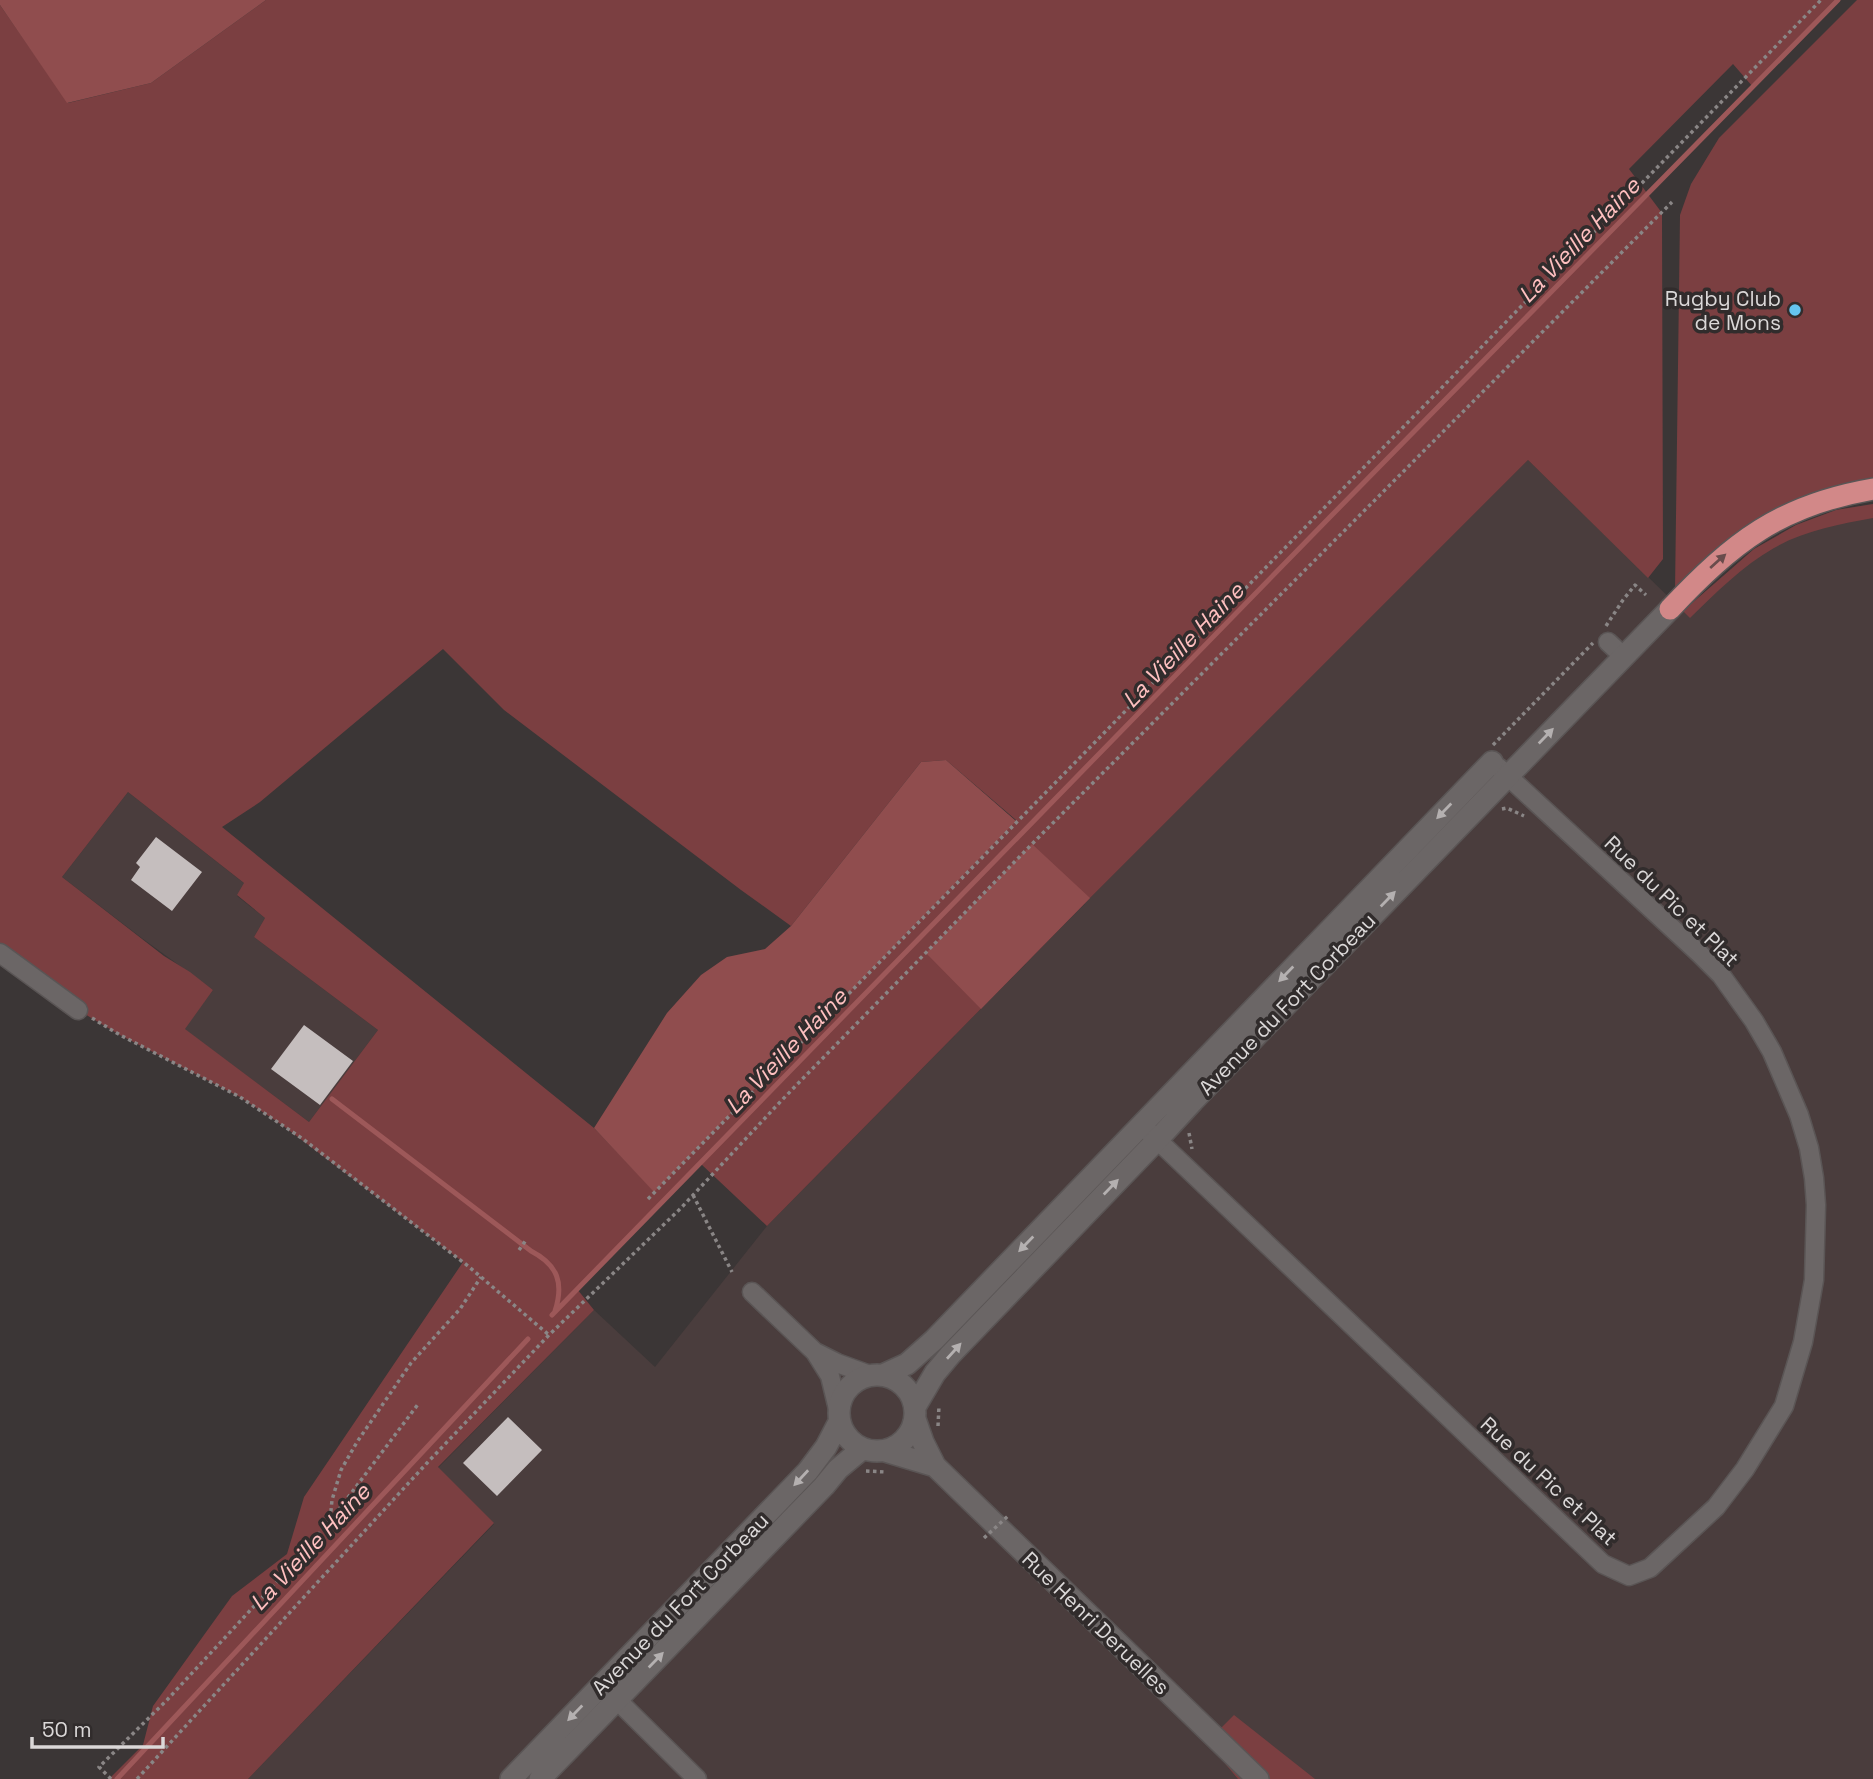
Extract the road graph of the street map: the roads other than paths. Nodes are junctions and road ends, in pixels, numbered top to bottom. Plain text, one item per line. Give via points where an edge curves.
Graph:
1 (1873, 489) edge
2 (1670, 609) joint
3 (1500, 769) junction
4 (0, 953) edge
5 (78, 1010) road end
6 (1141, 1125) junction
7 (1158, 1139) junction
8 (752, 1292) dead end
9 (816, 1352) junction
10 (876, 1375) junction
11 (915, 1413) junction
12 (839, 1415) junction
13 (862, 1449) junction
14 (885, 1451) junction
15 (935, 1466) junction
16 (610, 1693) junction
17 (511, 1779) edge
18 (540, 1779) edge
19 (698, 1779) edge
20 (1258, 1779) edge

2 -> 1 highway via 1759,529 1805,507
3 -> 2 street, Avenue du Fort Corbeau via 1616,649
3 -> 6 street, Avenue du Fort Corbeau
7 -> 3 street, Avenue du Fort Corbeau
3 - 7 street, Rue du Pic et Plat via 1721,975 1772,1052 1809,1148 1816,1205 1814,1280 1803,1342 1784,1406 1716,1507 1650,1568 1629,1576 1603,1564
4 - 5 street
6 - 7 street, Rue du Pic et Plat
6 -> 10 street, Avenue du Fort Corbeau via 934,1340 907,1364
11 -> 7 street, Avenue du Fort Corbeau via 935,1373 950,1355
8 - 9 street
9 - 10 street
9 - 12 street via 830,1376
10 - 11 street via 905,1386
10 - 12 street via 848,1387 841,1397
11 - 14 street via 905,1439
11 - 15 street, Rue Henri Deruelles
12 - 13 street via 844,1433
12 -> 16 street, Avenue du Fort Corbeau via 826,1447 807,1471
13 - 14 street
16 -> 13 street, Avenue du Fort Corbeau
14 - 15 street, Rue Henri Deruelles
15 - 20 street, Rue Henri Deruelles
16 -> 17 street, Avenue du Fort Corbeau
16 - 18 street, Avenue du Fort Corbeau
16 - 19 street

